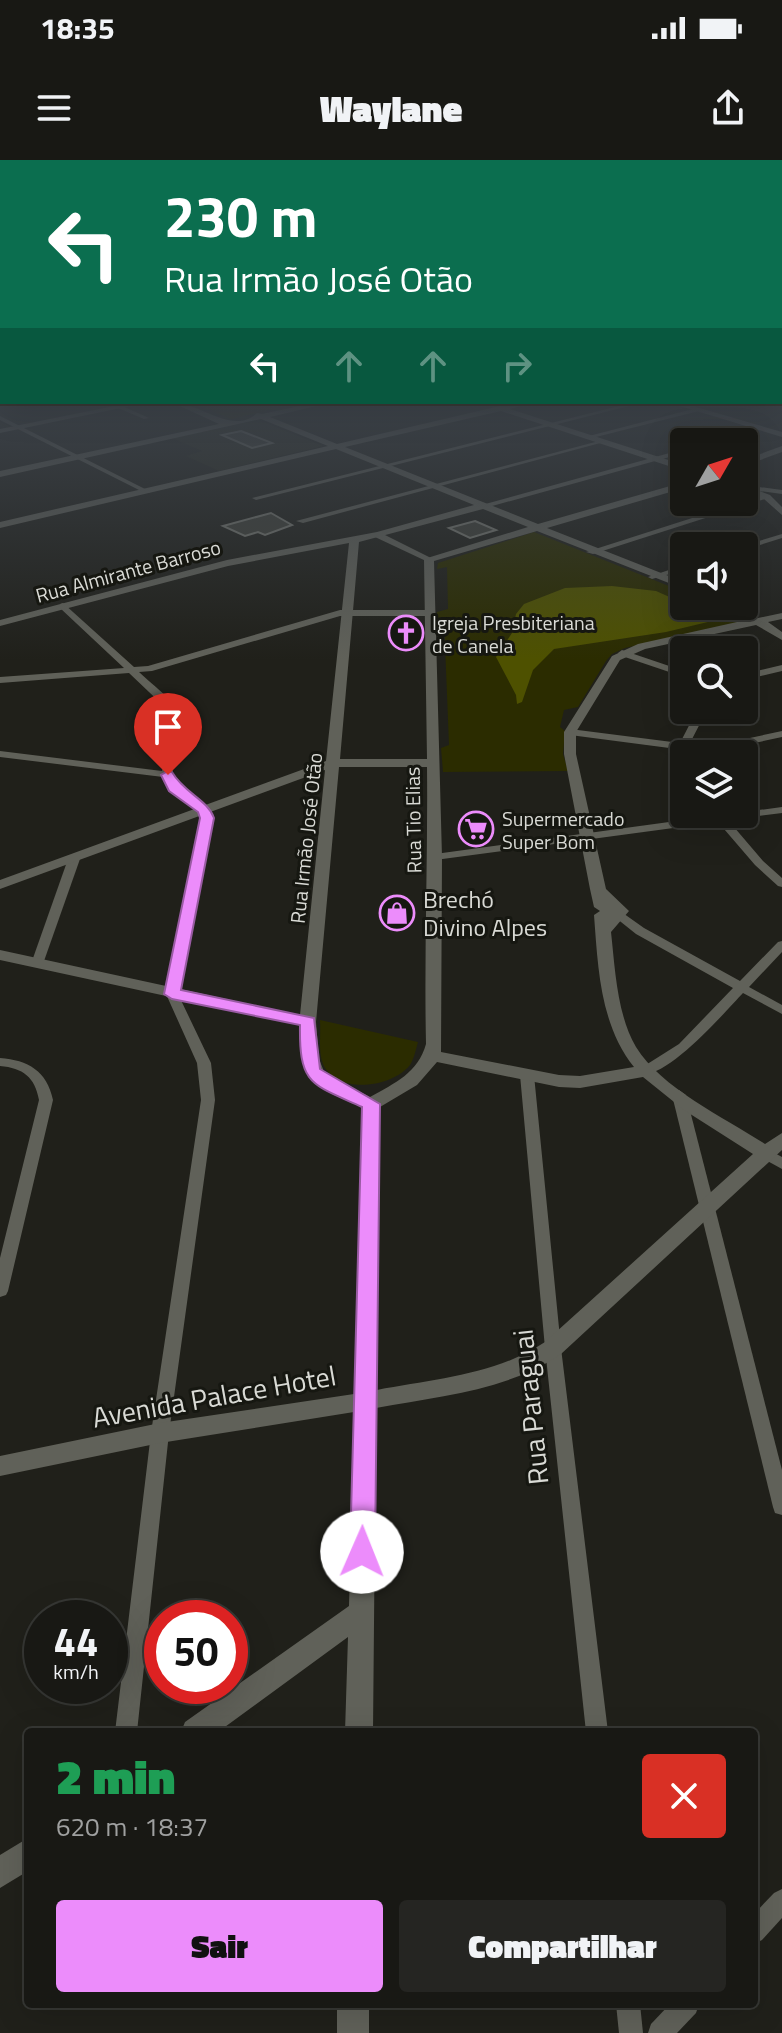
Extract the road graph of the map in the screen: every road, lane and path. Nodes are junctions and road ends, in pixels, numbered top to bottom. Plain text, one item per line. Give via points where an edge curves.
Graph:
1 (128, 485) edge
2 (176, 485) edge
3 (306, 485) edge
4 (558, 485) edge
5 (430, 486) joint
6 (670, 489) edge
7 (758, 489) edge
8 (782, 492) edge
9 (143, 493) junction
10 (758, 493) edge
11 (767, 497) junction
12 (256, 498) dead end
13 (482, 506) junction
14 (782, 512) edge
15 (300, 521) dead end
16 (0, 525) edge
17 (537, 528) junction
18 (378, 535) junction
19 (782, 536) edge
20 (354, 539) junction
21 (758, 544) edge
22 (590, 550) junction
23 (429, 559) junction
24 (670, 571) edge
25 (655, 576) junction
26 (670, 582) edge
27 (0, 605) edge
28 (63, 606) junction
29 (349, 612) junction
30 (431, 613) junction
31 (782, 616) edge
32 (19, 618) junction
33 (756, 620) edge
34 (757, 620) edge
35 (760, 622) junction
36 (0, 623) edge
37 (782, 637) edge
38 (622, 653) junction
39 (782, 668) edge
40 (670, 669) edge
41 (132, 671) junction
42 (758, 674) edge
43 (0, 680) edge
44 (570, 732) junction
45 (782, 734) edge
46 (753, 740) edge
47 (670, 744) edge
48 (0, 754) edge
49 (333, 763) junction
50 (431, 763) junction
51 (168, 775) junction
52 (205, 810) junction
53 (782, 810) edge
54 (758, 812) edge
55 (670, 824) edge
56 (729, 828) edge
57 (589, 836) junction
58 (435, 857) junction
59 (74, 859) junction
60 (782, 884) edge
61 (0, 885) edge
62 (609, 916) junction
63 (782, 945) edge
64 (0, 955) edge
65 (38, 961) junction
66 (741, 986) junction
67 (172, 994) junction
68 (782, 1010) edge
69 (308, 1022) junction
70 (433, 1056) junction
71 (0, 1062) edge
72 (646, 1071) junction
73 (527, 1075) junction
74 (679, 1095) junction
75 (371, 1104) junction
76 (776, 1152) edge
77 (707, 1205) junction
78 (0, 1291) edge
79 (553, 1348) junction
80 (366, 1401) junction
81 (160, 1433) junction
82 (0, 1466) edge
83 (782, 1507) edge
84 (361, 1612) junction
85 (126, 1728) edge
86 (201, 1728) edge
87 (359, 1728) edge
88 (597, 1728) edge
89 (24, 1856) edge
90 (0, 1873) edge
91 (782, 1901) edge
92 (758, 1928) edge
93 (353, 2008) edge
94 (628, 2008) edge
95 (683, 2008) edge
96 (353, 2033) edge
97 (631, 2033) edge
98 (660, 2033) edge

1 - 9 street
2 - 9 street
3 - 12 street
4 - 13 street, Rua Almirante Barroso
5 - 13 street
5 - 15 street
6 - 17 street
7 - 8 street
9 - 16 street
10 - 11 street
11 - 14 street
11 - 22 street
13 - 17 street
13 - 18 street, Rua Almirante Barroso
17 - 22 street
17 - 23 street
18 - 20 street, Rua Almirante Barroso
18 - 23 street
19 - 21 street
20 - 28 street, Rua Almirante Barroso via 247,558
20 - 29 street, Rua Irmão José Otão
22 - 25 street
23 - 30 street, Rua Tio Elias
24 - 25 street
25 - 26 street
27 - 32 street
28 - 32 street, Rua Almirante Barroso
28 - 41 street
29 - 30 street
29 - 41 street
29 - 49 street, Rua Irmão José Otão
30 - 50 street, Rua Tio Elias
31 - 35 street
32 - 36 street, Rua Almirante Barroso
33 - 35 street
34 - 35 street
35 - 37 street
35 - 38 street
38 - 40 street
38 - 44 street
39 - 42 street
41 - 43 street
41 - 51 street via 177,718
44 - 47 street
44 - 57 street via 572,769
45 - 46 street
48 - 51 street
49 - 50 street
49 - 52 street
49 - 69 street, Rua Irmão José Otão
50 - 58 street, Rua Tio Elias
51 - 52 street via 174,788
52 - 59 street
52 - 67 street via 207,824
53 - 54 street
55 - 57 street
56 - 60 street
57 - 58 street
57 - 62 street via 597,889
58 - 70 street, Rua Tio Elias
59 - 61 street
59 - 65 street
62 - 66 street
62 - 72 street via 619,1025
63 - 66 street
64 - 65 street
65 - 67 street
66 - 68 street
66 - 72 street via 684,1047
67 - 69 street
67 - 81 street via 204,1063 208,1100
69 - 75 street, Rua Irmão José Otão via 312,1072
70 - 73 street
70 - 75 street via 417,1077
71 - 78 street via 34,1071 46,1100
72 - 73 street via 580,1082
72 - 74 street
73 - 79 street, Rua Paraguai
74 - 76 street
74 - 77 street
75 - 80 street
76 - 77 street, Avenida Palace Hotel
77 - 79 street, Avenida Palace Hotel
77 - 83 street
79 - 80 street, Avenida Palace Hotel via 500,1375
79 - 88 street, Rua Paraguai
80 - 81 street, Avenida Palace Hotel
80 - 84 street
81 - 82 street, Avenida Palace Hotel
81 - 85 street
84 - 86 street
84 - 87 street
89 - 90 street
91 - 92 street
93 - 96 street
94 - 97 street
95 - 98 street

